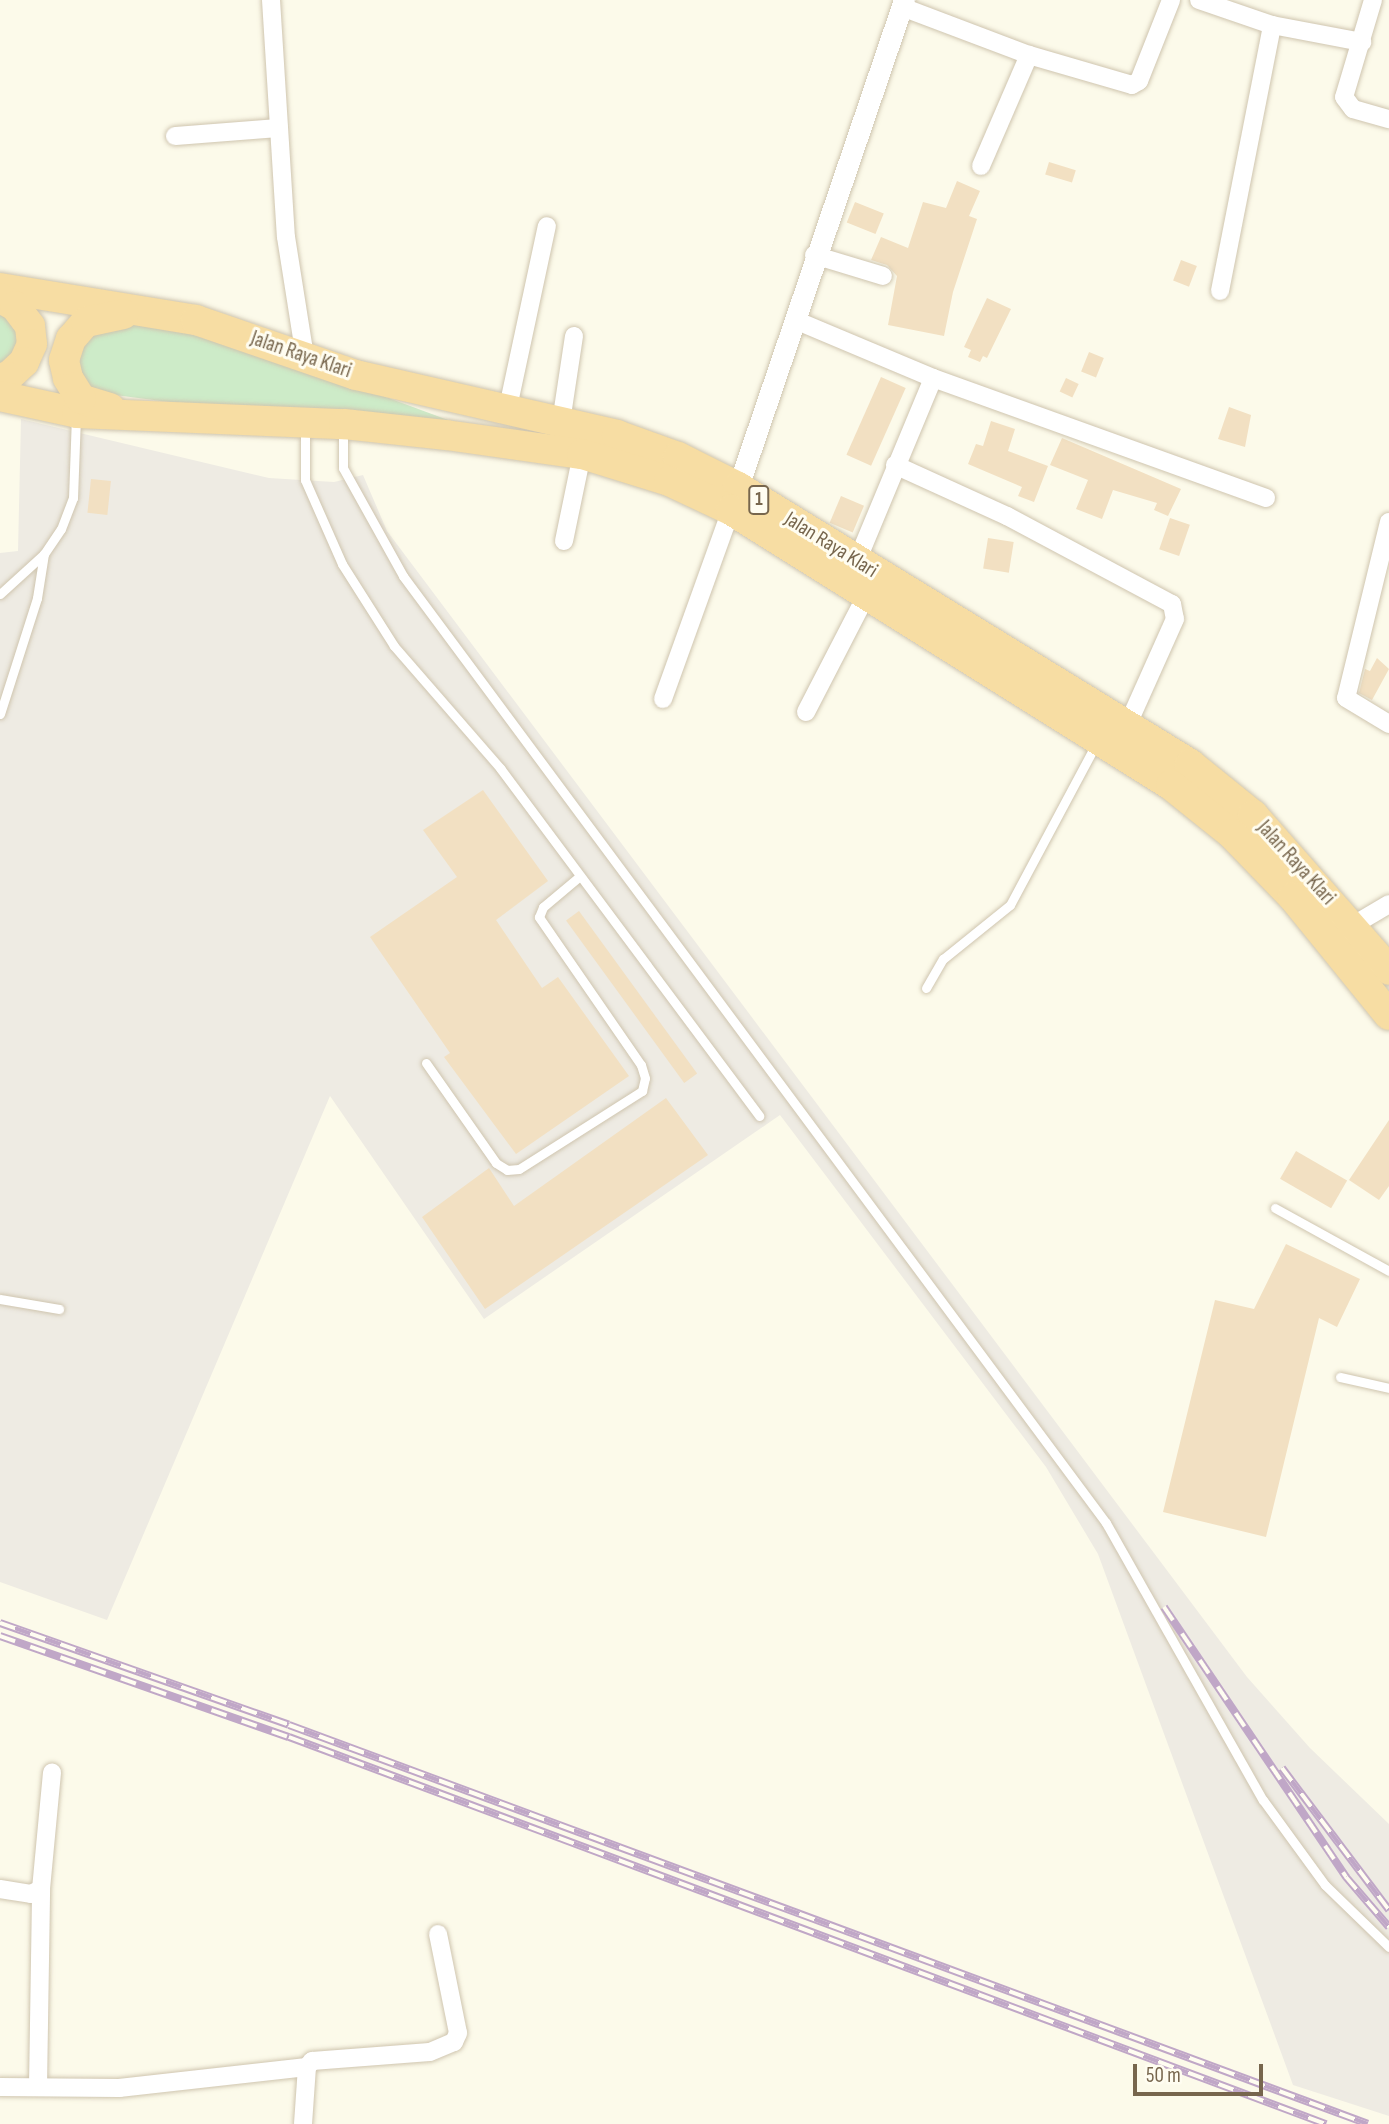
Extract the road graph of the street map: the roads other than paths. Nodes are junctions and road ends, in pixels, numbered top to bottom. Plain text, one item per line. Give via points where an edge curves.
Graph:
1 (271, 0) edge
2 (1171, 0) edge
3 (1199, 0) edge
4 (1373, 0) edge
5 (903, 4) edge
6 (1272, 25) junction
7 (1362, 42) junction
8 (1029, 55) junction
9 (1389, 119) edge
10 (279, 128) junction
11 (175, 136) dead end
12 (981, 166) dead end
13 (547, 226) dead end
14 (814, 255) junction
15 (883, 276) dead end
16 (0, 288) edge
17 (1220, 291) dead end
18 (0, 298) edge
19 (196, 320) junction
20 (795, 320) junction
21 (574, 336) dead end
22 (305, 357) junction
23 (933, 378) junction
24 (0, 379) edge
25 (0, 396) edge
26 (507, 412) junction
27 (77, 413) junction
28 (222, 420) junction
29 (561, 422) junction
30 (305, 423) junction
31 (344, 424) junction
32 (582, 454) junction
33 (895, 466) junction
34 (734, 498) junction
35 (1266, 498) dead end
36 (1389, 522) edge
37 (564, 541) dead end
38 (44, 554) junction
39 (857, 562) junction
40 (0, 594) edge
41 (867, 594) junction
42 (663, 699) dead end
43 (806, 712) dead end
44 (0, 714) edge
45 (1128, 724) junction
46 (1389, 724) edge
47 (1099, 739) junction
48 (580, 876) junction
49 (1389, 904) edge
50 (1352, 926) junction
51 (1389, 970) edge
52 (926, 988) dead end
53 (1389, 1015) edge
54 (426, 1063) dead end
55 (759, 1116) dead end
56 (1275, 1208) dead end
57 (1389, 1271) edge
58 (0, 1299) edge
59 (59, 1308) dead end
60 (1340, 1377) dead end
61 (1389, 1388) edge
62 (52, 1773) dead end
63 (0, 1889) edge
64 (41, 1889) junction
65 (438, 1934) dead end
66 (1389, 1947) edge
67 (307, 2067) junction
68 (0, 2087) edge
69 (38, 2087) junction
70 (303, 2124) edge

1 - 10 street
2 - 8 street via 1139,81 1132,85
3 - 6 street
4 - 7 street
5 - 8 street
5 - 14 street
6 - 7 street
6 - 17 street
7 - 9 street via 1344,97 1346,106
8 - 12 street
10 - 11 street
10 - 22 street via 286,237
13 - 26 street
14 - 15 street
14 - 20 street
16 - 19 highway, Jalan Raya Klari / 1
18 - 24 highway via 15,306 30,326 32,344 24,362
19 - 22 highway, Jalan Raya Klari / 1
19 - 28 highway via 111,313 86,322 71,339 64,360 68,378 81,399 100,407
20 - 23 street
20 - 34 street
21 - 29 street
22 - 26 highway, Jalan Raya Klari / 1
23 - 33 street
23 - 35 street
25 - 27 highway, Jalan Raya Klari / 1
26 - 29 highway, Jalan Raya Klari / 1
27 - 28 highway, Jalan Raya Klari / 1
27 - 38 lane via 73,498 61,529
28 - 30 highway, Jalan Raya Klari / 1
29 - 34 highway, Jalan Raya Klari / 1 via 617,435 678,457
30 - 31 highway, Jalan Raya Klari / 1
30 - 48 lane via 305,480 342,564 394,646 500,768
31 - 32 highway, Jalan Raya Klari / 1
31 - 66 lane via 343,468 404,576 1106,1523 1263,1800 1325,1885
32 - 34 highway, Jalan Raya Klari / 1
32 - 37 street
33 - 39 street
33 - 45 street via 1007,516 1172,604 1175,620
34 - 39 highway, Jalan Raya Klari / 1
34 - 41 highway, Jalan Raya Klari / 1
34 - 42 street
36 - 46 street via 1346,698
38 - 40 lane
38 - 44 lane via 37,598
39 - 45 highway, Jalan Raya Klari / 1
41 - 43 street
41 - 47 highway, Jalan Raya Klari / 1
45 - 50 highway, Jalan Raya Klari / 1 via 1191,764 1253,815
47 - 52 lane via 1010,905 943,960
47 - 53 highway, Jalan Raya Klari / 1 via 1171,785 1232,834 1293,897
48 - 54 lane via 543,907 539,917 641,1065 645,1077 642,1091 519,1169 507,1170 496,1163
48 - 55 lane
49 - 50 street
50 - 51 highway, Jalan Raya Klari / 1
56 - 57 lane
58 - 59 lane
60 - 61 lane
62 - 64 street
63 - 64 street via 32,1894
64 - 69 street
65 - 67 street via 458,2033 454,2042 430,2052 312,2061
67 - 69 street via 119,2088
67 - 70 street
68 - 69 street

